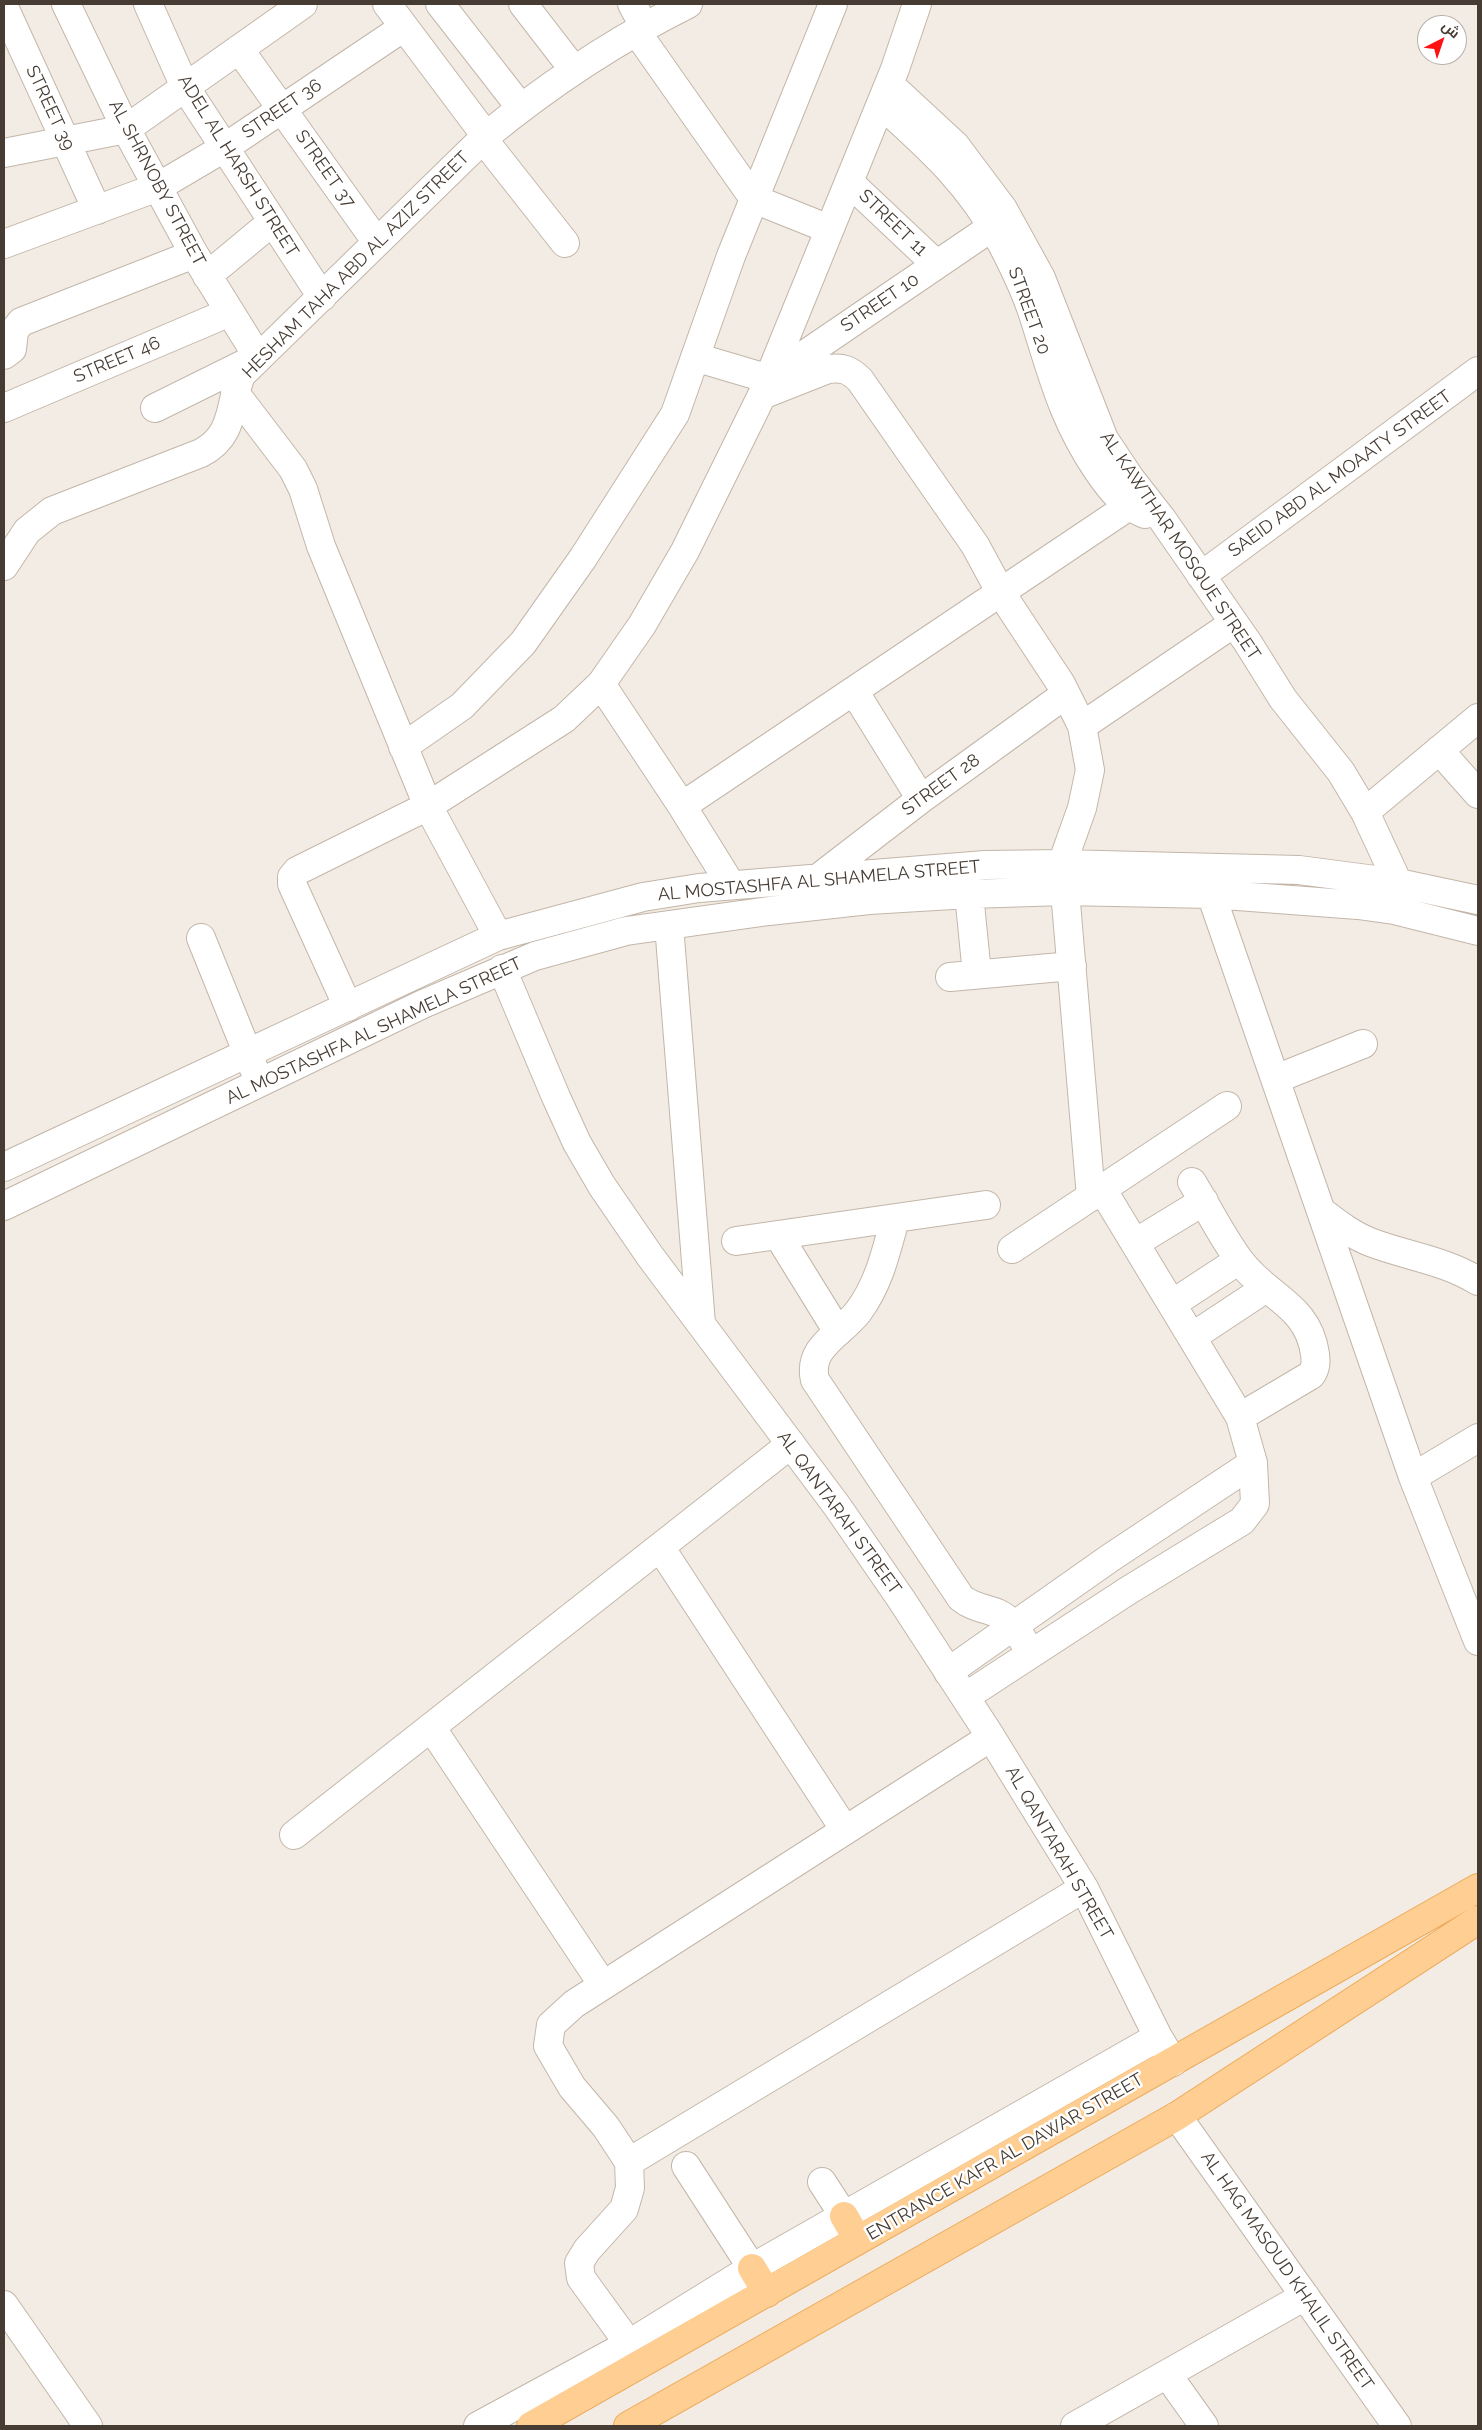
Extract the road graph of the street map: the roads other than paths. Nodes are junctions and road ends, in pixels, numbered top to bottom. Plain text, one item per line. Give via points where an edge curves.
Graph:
1 (66, 4) edge
2 (148, 4) edge
3 (387, 4) edge
4 (440, 4) edge
5 (523, 4) edge
6 (688, 4) edge
7 (833, 4) edge
8 (917, 4) edge
9 (298, 5) edge
10 (6, 19) edge
11 (637, 20) edge
12 (404, 27) junction
13 (239, 49) junction
14 (574, 70) junction
15 (185, 87) junction
16 (885, 94) junction
17 (282, 108) junction
18 (521, 108) junction
19 (126, 129) junction
20 (484, 138) junction
21 (65, 141) junction
22 (224, 148) junction
23 (4, 153) edge
24 (849, 182) junction
25 (158, 188) junction
26 (754, 199) junction
27 (97, 210) junction
28 (272, 222) junction
29 (992, 227) junction
30 (829, 229) junction
31 (376, 241) junction
32 (564, 243) dead end
33 (4, 244) edge
34 (936, 264) junction
35 (201, 265) junction
36 (322, 297) junction
37 (230, 312) junction
38 (4, 355) edge
39 (258, 357) junction
40 (695, 357) junction
41 (1478, 371) edge
42 (766, 387) junction
43 (235, 392) junction
44 (4, 408) edge
45 (155, 408) dead end
46 (1129, 506) junction
47 (1162, 520) junction
48 (4, 566) edge
49 (1201, 576) junction
50 (1000, 593) junction
51 (1234, 623) junction
52 (601, 684) junction
53 (854, 692) junction
54 (1066, 694) junction
55 (1478, 718) edge
56 (1082, 726) junction
57 (403, 747) junction
58 (1440, 750) junction
59 (1478, 794) edge
60 (921, 799) junction
61 (428, 806) junction
62 (682, 806) junction
63 (1364, 812) junction
64 (1062, 864) junction
65 (817, 879) junction
66 (1398, 883) junction
67 (731, 886) junction
68 (1059, 891) junction
69 (1473, 893) edge
70 (969, 894) junction
71 (1211, 894) junction
72 (669, 925) junction
73 (1478, 931) edge
74 (498, 936) junction
75 (201, 938) dead end
76 (1072, 966) junction
77 (502, 969) junction
78 (977, 974) junction
79 (950, 976) dead end
80 (348, 1006) junction
81 (1363, 1044) dead end
82 (248, 1053) junction
83 (1276, 1079) junction
84 (260, 1084) junction
85 (1227, 1106) dead end
86 (4, 1167) edge
87 (1096, 1193) junction
88 (986, 1205) dead end
89 (4, 1206) edge
90 (1321, 1211) junction
91 (895, 1219) junction
92 (778, 1235) junction
93 (736, 1241) dead end
94 (1135, 1243) junction
95 (1012, 1249) dead end
96 (1240, 1260) junction
97 (1478, 1280) edge
98 (1266, 1288) junction
99 (1172, 1304) junction
100 (701, 1324) junction
101 (838, 1332) junction
102 (1192, 1337) junction
103 (1240, 1417) junction
104 (1478, 1438) edge
105 (791, 1444) junction
106 (1253, 1463) junction
107 (1413, 1477) junction
108 (1144, 1536) junction
109 (660, 1547) junction
110 (1110, 1558) junction
111 (1165, 1568) junction
112 (1129, 1590) junction
113 (1050, 1600) junction
114 (1014, 1626) junction
115 (1069, 1629) junction
116 (1478, 1641) edge
117 (1031, 1654) junction
118 (948, 1672) junction
119 (965, 1697) junction
120 (431, 1727) junction
121 (991, 1737) junction
122 (845, 1830) junction
123 (294, 1835) dead end
124 (1084, 1888) junction
125 (1478, 1888) edge
126 (1478, 1920) edge
127 (603, 1985) junction
128 (1158, 2037) junction
129 (1173, 2062) junction
130 (1176, 2116) junction
131 (629, 2162) junction
132 (686, 2166) dead end
133 (822, 2182) dead end
134 (844, 2216) junction
135 (858, 2240) junction
136 (752, 2268) junction
137 (767, 2293) junction
138 (1305, 2296) junction
139 (4, 2304) edge
140 (629, 2344) junction
141 (1167, 2374) junction
142 (88, 2426) edge
143 (478, 2426) edge
144 (531, 2426) edge
145 (628, 2426) edge
146 (1075, 2426) edge
147 (1204, 2426) edge
148 (1397, 2426) edge

1 - 19 street, AL SHRNOBY STREET
2 - 15 street, ADEL AL HARSH STREET
3 - 12 street
4 - 18 street
5 - 14 street
6 - 11 street, HESHAM TAHA ABD AL AZIZ STREET
7 - 26 street
8 - 16 street
9 - 13 street
10 - 21 street, STREET 39
11 - 14 street, HESHAM TAHA ABD AL AZIZ STREET
11 - 26 street
12 - 17 street, STREET 36
12 - 20 street
13 - 15 street
13 - 17 street, STREET 37
14 - 18 street, HESHAM TAHA ABD AL AZIZ STREET
15 - 19 street
15 - 22 street, ADEL AL HARSH STREET
16 - 24 street
16 - 29 street, STREET 20 via 962,183
16 - 47 street, AL KAWTHAR MOSQUE STREET via 955,145 1003,209 1041,278 1104,439
17 - 22 street, STREET 36
17 - 31 street, STREET 37
18 - 20 street, HESHAM TAHA ABD AL AZIZ STREET
19 - 21 street
19 - 25 street, AL SHRNOBY STREET
20 - 31 street, HESHAM TAHA ABD AL AZIZ STREET
20 - 32 street
21 - 23 street
21 - 27 street, STREET 39
22 - 25 street, STREET 36
22 - 28 street, ADEL AL HARSH STREET
24 - 30 street
24 - 34 street, STREET 11
25 - 27 street, STREET 36
25 - 35 street, AL SHRNOBY STREET
26 - 30 street
26 - 40 street
27 - 33 street, STREET 36
28 - 35 street
28 - 36 street, ADEL AL HARSH STREET
29 - 34 street, STREET 10
29 - 46 street, STREET 20 via 1018,276 1052,380 1076,435 1104,480
30 - 42 street
31 - 36 street, HESHAM TAHA ABD AL AZIZ STREET
34 - 42 street, STREET 10
35 - 37 street, AL SHRNOBY STREET
35 - 38 street via 21,322 14,331 12,349
36 - 39 street, HESHAM TAHA ABD AL AZIZ STREET
37 - 39 street, AL SHRNOBY STREET
37 - 44 street, STREET 46
39 - 43 street, HESHAM TAHA ABD AL AZIZ STREET via 241,375
39 - 45 street
40 - 42 street
40 - 57 street via 675,414 524,642 462,706
41 - 49 street, SAEID ABD AL MOAATY STREET
42 - 50 street via 828,369 840,367 850,370 975,545
42 - 52 street via 684,551 642,625
43 - 48 street, HESHAM TAHA ABD AL AZIZ STREET via 227,428 217,442 52,511 27,531
43 - 57 street via 293,469 303,489 321,546
46 - 47 street, STREET 20
46 - 50 street
47 - 49 street, AL KAWTHAR MOSQUE STREET
49 - 51 street, AL KAWTHAR MOSQUE STREET
50 - 53 street
50 - 54 street
51 - 56 street
51 - 63 street, AL KAWTHAR MOSQUE STREET via 1283,699 1341,772
52 - 61 street via 564,719
52 - 62 street
53 - 60 street
53 - 62 street
54 - 56 street
54 - 60 street, STREET 28
55 - 58 street
56 - 64 street via 1090,770 1082,808
57 - 61 street
58 - 59 street
58 - 63 street
60 - 65 street, STREET 28
61 - 74 street
61 - 80 street via 297,871 292,877 292,884
62 - 67 street
63 - 66 street, AL KAWTHAR MOSQUE STREET
64 - 65 street, AL MOSTASHFA AL SHAMELA STREET via 985,865
64 - 66 street, AL MOSTASHFA AL SHAMELA STREET via 1299,870
64 - 68 street
65 - 67 street, AL MOSTASHFA AL SHAMELA STREET
66 - 69 street, AL MOSTASHFA AL SHAMELA STREET
67 - 74 street, AL MOSTASHFA AL SHAMELA STREET via 643,897
68 - 70 street, AL MOSTASHFA AL SHAMELA STREET
68 - 71 street, AL MOSTASHFA AL SHAMELA STREET
68 - 76 street
70 - 72 street, AL MOSTASHFA AL SHAMELA STREET via 869,900
70 - 78 street
71 - 73 street, AL MOSTASHFA AL SHAMELA STREET via 1394,910
71 - 83 street
72 - 77 street, AL MOSTASHFA AL SHAMELA STREET via 591,939
72 - 100 street
74 - 80 street, AL MOSTASHFA AL SHAMELA STREET
75 - 82 street
76 - 78 street
76 - 87 street
77 - 84 street, AL MOSTASHFA AL SHAMELA STREET
77 - 100 street, AL QANTARAH STREET via 577,1143 625,1222
78 - 79 street
80 - 82 street, AL MOSTASHFA AL SHAMELA STREET
81 - 83 street
82 - 84 street
82 - 86 street, AL MOSTASHFA AL SHAMELA STREET
83 - 90 street
84 - 89 street, AL MOSTASHFA AL SHAMELA STREET
85 - 87 street
87 - 94 street
87 - 95 street
88 - 91 street
90 - 97 street via 1369,1242 1449,1265
90 - 107 street
91 - 92 street
91 - 101 street via 876,1283 858,1312
92 - 93 street
92 - 101 street
94 - 96 street via 1198,1192
94 - 99 street
96 - 98 street
96 - 99 street
98 - 102 street
98 - 103 street via 1303,1318 1313,1342 1316,1368 1307,1379
99 - 102 street
100 - 105 street, AL QANTARAH STREET
101 - 114 street via 818,1351 813,1371 815,1380 961,1598 998,1613
102 - 103 street
103 - 106 street
104 - 107 street
105 - 109 street
105 - 118 street, AL QANTARAH STREET via 842,1513
106 - 108 street
106 - 111 street via 1255,1504 1242,1521
107 - 116 street
108 - 110 street
108 - 111 street
109 - 120 street
109 - 122 street
110 - 112 street
110 - 113 street
111 - 112 street
112 - 115 street
113 - 114 street
113 - 115 street
114 - 117 street
114 - 118 street
115 - 117 street
117 - 119 street
118 - 119 street, AL QANTARAH STREET
119 - 121 street, AL QANTARAH STREET
120 - 123 street
120 - 127 street
121 - 122 street
121 - 124 street, AL QANTARAH STREET
122 - 127 street
124 - 128 street, AL QANTARAH STREET
124 - 131 street
125 - 129 main road, ENTRANCE KAFR AL DAWAR STREET
126 - 130 main road
127 - 131 street via 574,2004 551,2025 548,2046 572,2087 606,2127
128 - 129 street, AL QANTARAH STREET
128 - 134 street
129 - 135 main road, ENTRANCE KAFR AL DAWAR STREET
130 - 138 street, AL HAG MASOUD KHALIL STREET
130 - 145 main road
131 - 140 street via 630,2188 624,2209 579,2263 581,2278
132 - 136 street
133 - 134 street
134 - 135 main road
134 - 136 street
135 - 137 main road, ENTRANCE KAFR AL DAWAR STREET
136 - 137 main road
136 - 140 street
137 - 144 main road, ENTRANCE KAFR AL DAWAR STREET
138 - 141 street
138 - 148 street, AL HAG MASOUD KHALIL STREET
139 - 142 street
140 - 143 street
141 - 146 street
141 - 147 street

